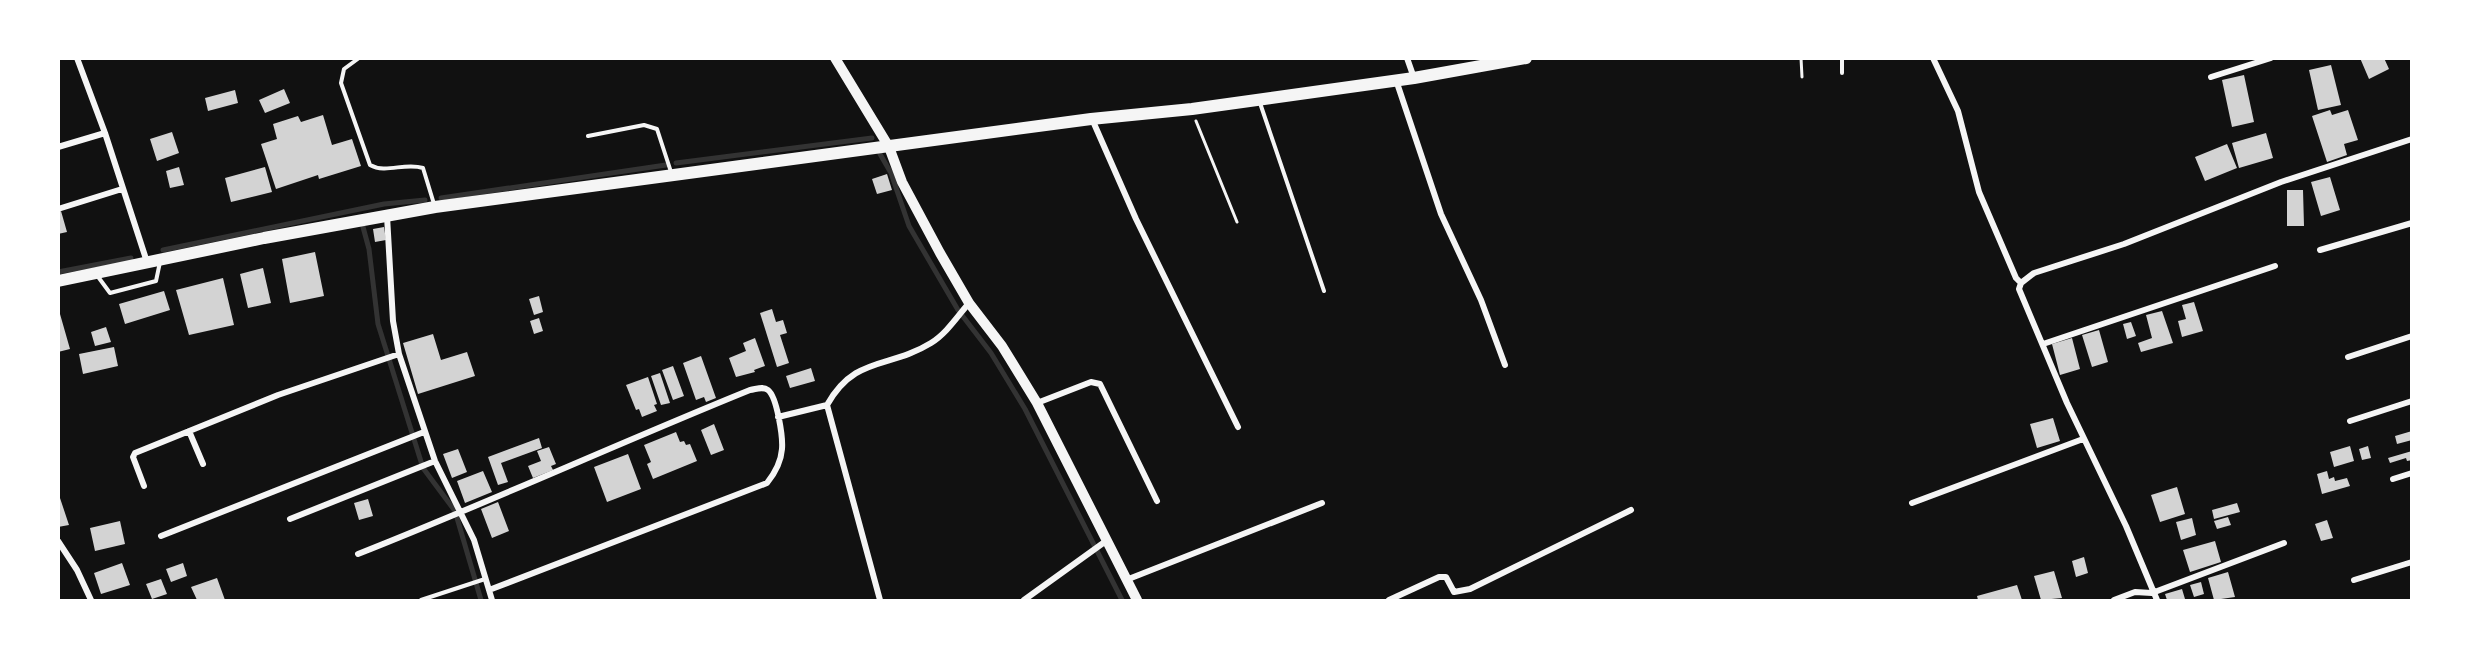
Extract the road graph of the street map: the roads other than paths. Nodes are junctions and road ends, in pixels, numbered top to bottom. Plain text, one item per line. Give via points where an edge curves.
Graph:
1 (358, 58) edge
2 (835, 58) edge
3 (1407, 58) edge
4 (1526, 58) edge
5 (1842, 58) edge
6 (1933, 58) edge
7 (2271, 58) edge
8 (78, 59) edge
9 (1842, 73) dead end
10 (2211, 77) dead end
11 (1414, 78) junction
12 (1396, 80) junction
13 (1259, 99) junction
14 (1091, 119) junction
15 (105, 133) junction
16 (588, 136) dead end
17 (2412, 139) edge
18 (58, 147) edge
19 (889, 147) junction
20 (672, 174) junction
21 (122, 189) junction
22 (435, 207) junction
23 (58, 209) edge
24 (387, 216) junction
25 (2412, 223) edge
26 (2320, 250) dead end
27 (154, 262) junction
28 (2275, 266) dead end
29 (96, 274) junction
30 (58, 281) edge
31 (2020, 283) junction
32 (1324, 291) dead end
33 (967, 305) junction
34 (2412, 336) edge
35 (2043, 344) junction
36 (399, 354) junction
37 (2348, 357) dead end
38 (1505, 365) dead end
39 (2412, 401) edge
40 (1037, 403) junction
41 (826, 405) junction
42 (778, 417) junction
43 (2350, 421) dead end
44 (1238, 427) dead end
45 (189, 431) junction
46 (417, 434) junction
47 (2083, 439) junction
48 (435, 461) junction
49 (203, 464) dead end
50 (2412, 473) edge
51 (2393, 479) dead end
52 (144, 486) dead end
53 (1157, 501) dead end
54 (1322, 503) dead end
55 (1912, 503) dead end
56 (1631, 510) dead end
57 (457, 515) junction
58 (290, 519) dead end
59 (161, 536) dead end
60 (58, 541) edge
61 (2284, 543) dead end
62 (1102, 544) junction
63 (358, 554) dead end
64 (2412, 561) edge
65 (485, 579) junction
66 (1126, 580) junction
67 (2355, 580) dead end
68 (489, 590) junction
69 (2152, 593) junction
70 (91, 600) edge
71 (421, 600) edge
72 (492, 600) edge
73 (880, 600) edge
74 (1024, 600) edge
75 (1137, 600) edge
76 (1389, 600) edge
77 (2114, 600) edge
78 (2157, 600) edge

1 - 22 lane via 344,69 341,83 370,165 378,170 415,165 423,168
2 - 19 street
3 - 11 street
4 - 11 main road
5 - 9 lane
6 - 31 street via 1958,111 1979,192
7 - 10 street
8 - 15 street
11 - 12 main road
12 - 13 main road
12 - 38 street via 1441,214 1481,300
13 - 14 main road
13 - 32 lane
14 - 19 main road
14 - 44 street
15 - 18 street
15 - 21 street
16 - 20 lane via 644,125 657,129
17 - 31 street via 2034,273
19 - 20 main road
19 - 33 street via 921,220
20 - 22 main road
21 - 23 street
21 - 27 street
22 - 24 main road
24 - 27 main road
24 - 36 street via 393,321
25 - 26 street
27 - 29 main road
27 - 29 lane via 156,281 110,293
28 - 35 street
29 - 30 main road
31 - 35 street via 2019,289
33 - 40 street via 1002,345
33 - 41 street via 931,343 852,374
34 - 37 street
35 - 47 street
36 - 45 street via 278,395
36 - 46 street
39 - 43 street
40 - 53 street via 1091,382 1100,384
40 - 62 street
41 - 42 street
41 - 73 street
42 - 57 street via 769,391 762,387 750,390 618,443
42 - 68 street via 782,449 776,472 767,483
45 - 49 street
45 - 52 street via 135,453
46 - 48 street
46 - 59 street
47 - 55 street
47 - 69 street via 2126,526
48 - 57 street
48 - 58 street
50 - 51 street
54 - 66 street
56 - 76 street via 1470,589 1455,592 1446,577 1439,577
57 - 63 street
57 - 65 street via 474,540
60 - 70 street
61 - 69 street
62 - 66 street
62 - 74 street
64 - 67 street
65 - 68 street
65 - 71 lane
66 - 75 street
68 - 72 street
69 - 77 street via 2135,592
69 - 78 street

